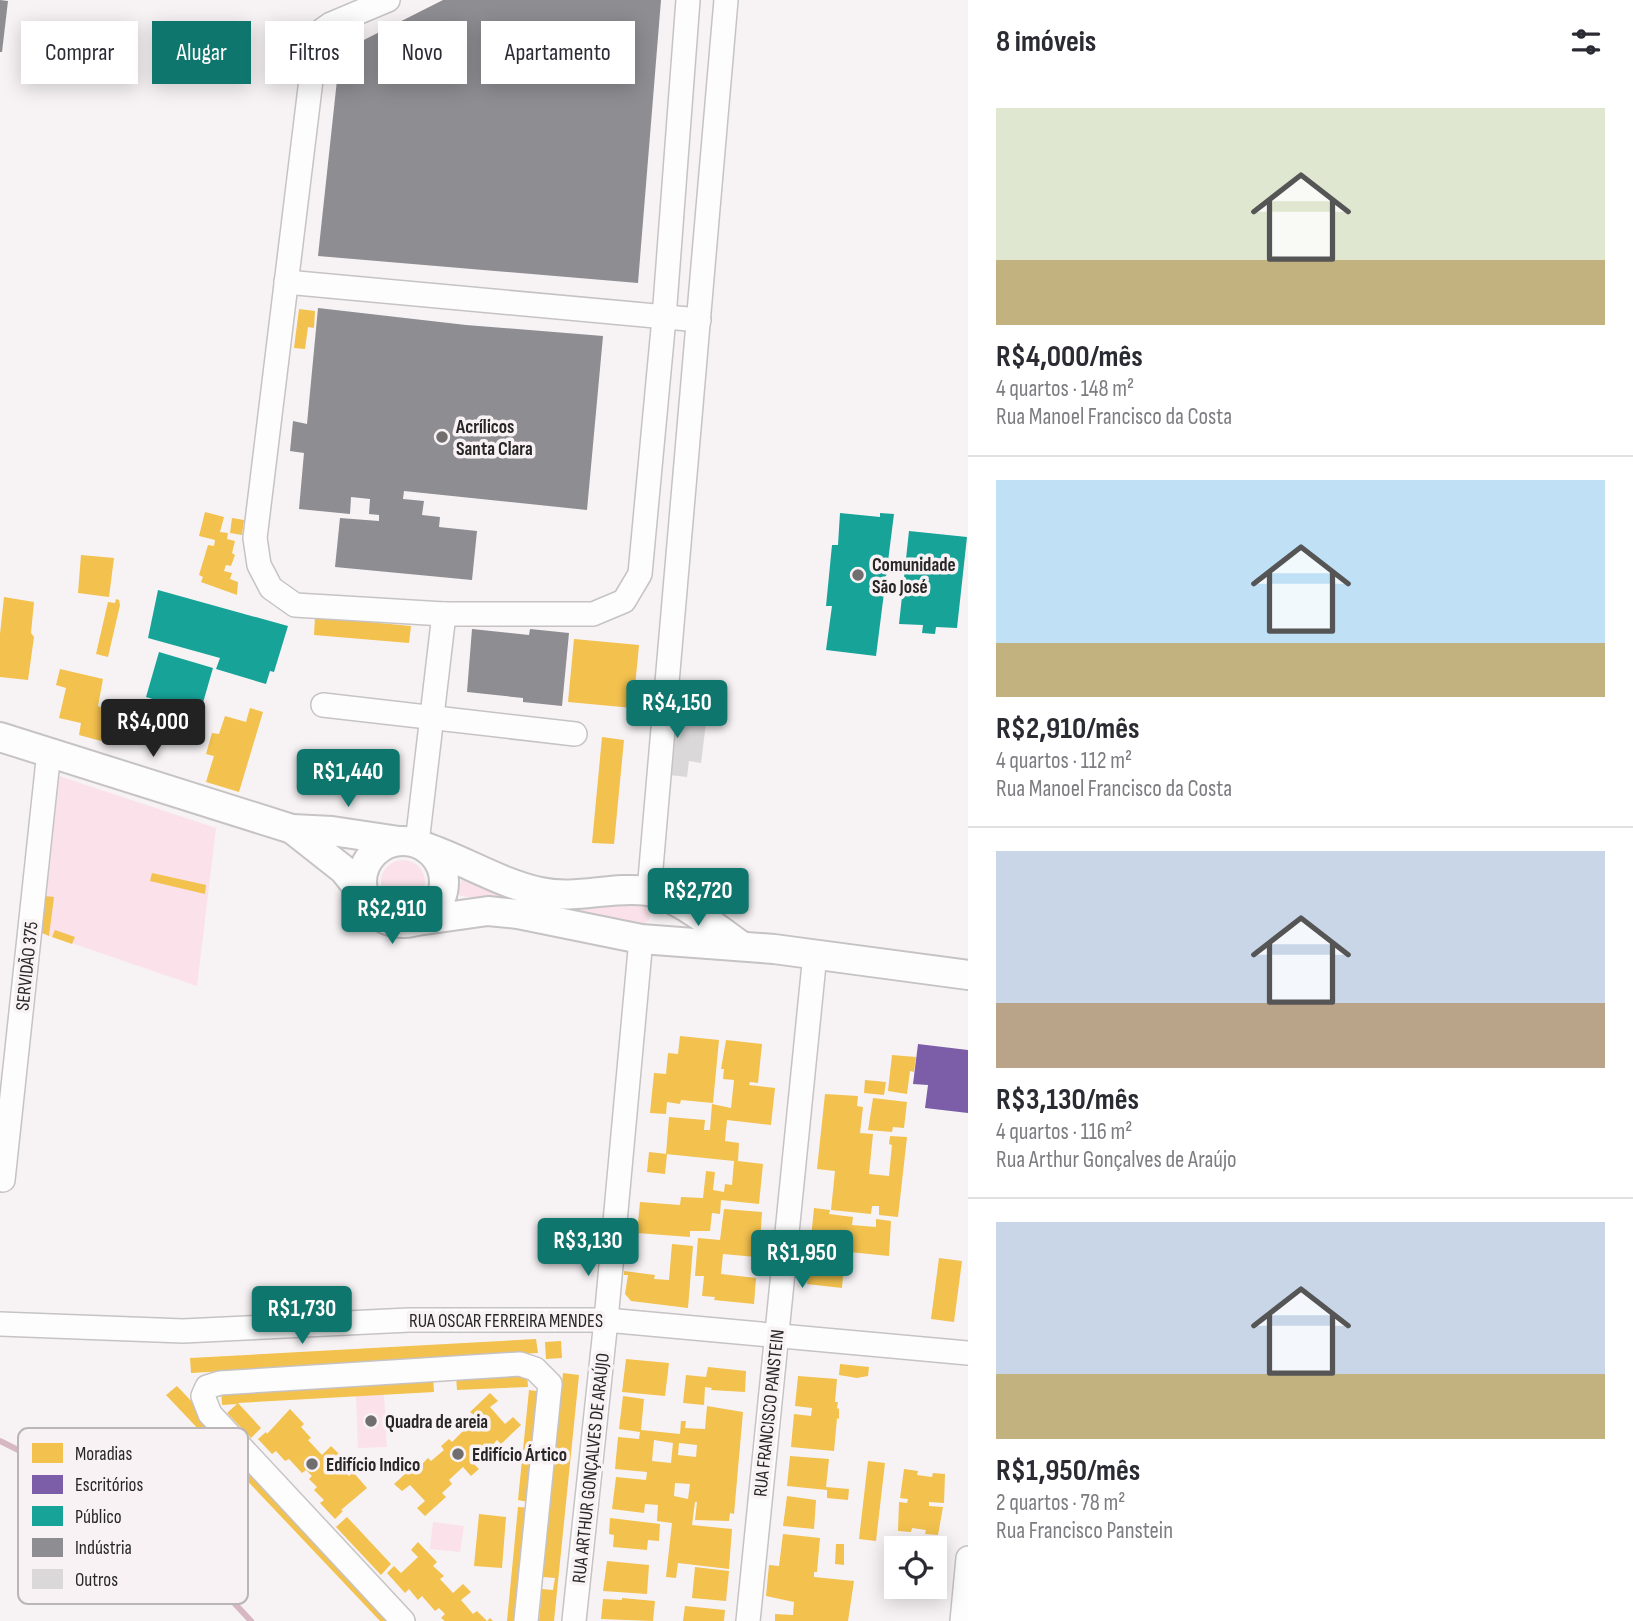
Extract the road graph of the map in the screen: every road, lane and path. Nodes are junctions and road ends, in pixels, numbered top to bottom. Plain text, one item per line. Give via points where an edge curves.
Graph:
1 (388, 0) edge
2 (688, 0) edge
3 (726, 0) edge
4 (286, 282) junction
5 (664, 318) junction
6 (699, 320) junction
7 (444, 614) junction
8 (323, 705) dead end
9 (432, 718) junction
10 (575, 734) dead end
11 (0, 737) edge
12 (49, 751) junction
13 (292, 829) junction
14 (414, 843) junction
15 (363, 894) junction
16 (661, 896) junction
17 (416, 921) junction
18 (652, 939) junction
19 (743, 946) junction
20 (815, 954) junction
21 (968, 975) edge
22 (3, 1180) dead end
23 (606, 1320) junction
24 (0, 1324) edge
25 (776, 1335) junction
26 (968, 1353) edge
27 (223, 1428) edge
28 (248, 1455) edge
29 (968, 1558) edge
30 (403, 1621) edge
31 (526, 1621) edge
32 (574, 1621) edge
33 (748, 1621) edge
34 (962, 1621) edge

1 - 4 street via 331,24 321,31 315,47
2 - 5 street
3 - 6 street
4 - 5 street
4 - 7 street via 255,538 259,565 271,588 295,605
5 - 6 street
5 - 7 street via 640,573 624,601 593,614
6 - 16 street
7 - 9 street
8 - 9 street
9 - 10 street
9 - 14 street
11 - 12 main road
12 - 13 main road
12 - 22 street, SERVIDÃO 375
13 - 14 main road
13 - 15 main road via 344,870
14 - 15 main road via 385,844 373,853 361,878
14 - 16 main road via 543,893 630,890
14 - 17 main road via 435,855 444,879 433,911
15 - 17 main road via 379,915 392,922
16 - 18 main road via 675,922
16 - 19 main road
17 - 18 main road via 488,911
18 - 19 main road
18 - 23 street, RUA ARTHUR GONÇALVES DE ARAÚJO
19 - 20 main road
20 - 21 main road
20 - 25 street, RUA FRANCISCO PANSTEIN
23 - 24 street, RUA OSCAR FERREIRA MENDES via 409,1320 183,1331
23 - 25 street, RUA OSCAR FERREIRA MENDES
23 - 32 street, RUA ARTHUR GONÇALVES DE ARAÚJO
25 - 26 street, RUA OSCAR FERREIRA MENDES
25 - 33 street, RUA FRANCISCO PANSTEIN
27 - 31 street via 210,1414 203,1396 207,1387 220,1383 520,1364 535,1369 550,1384
28 - 30 street
29 - 34 street

